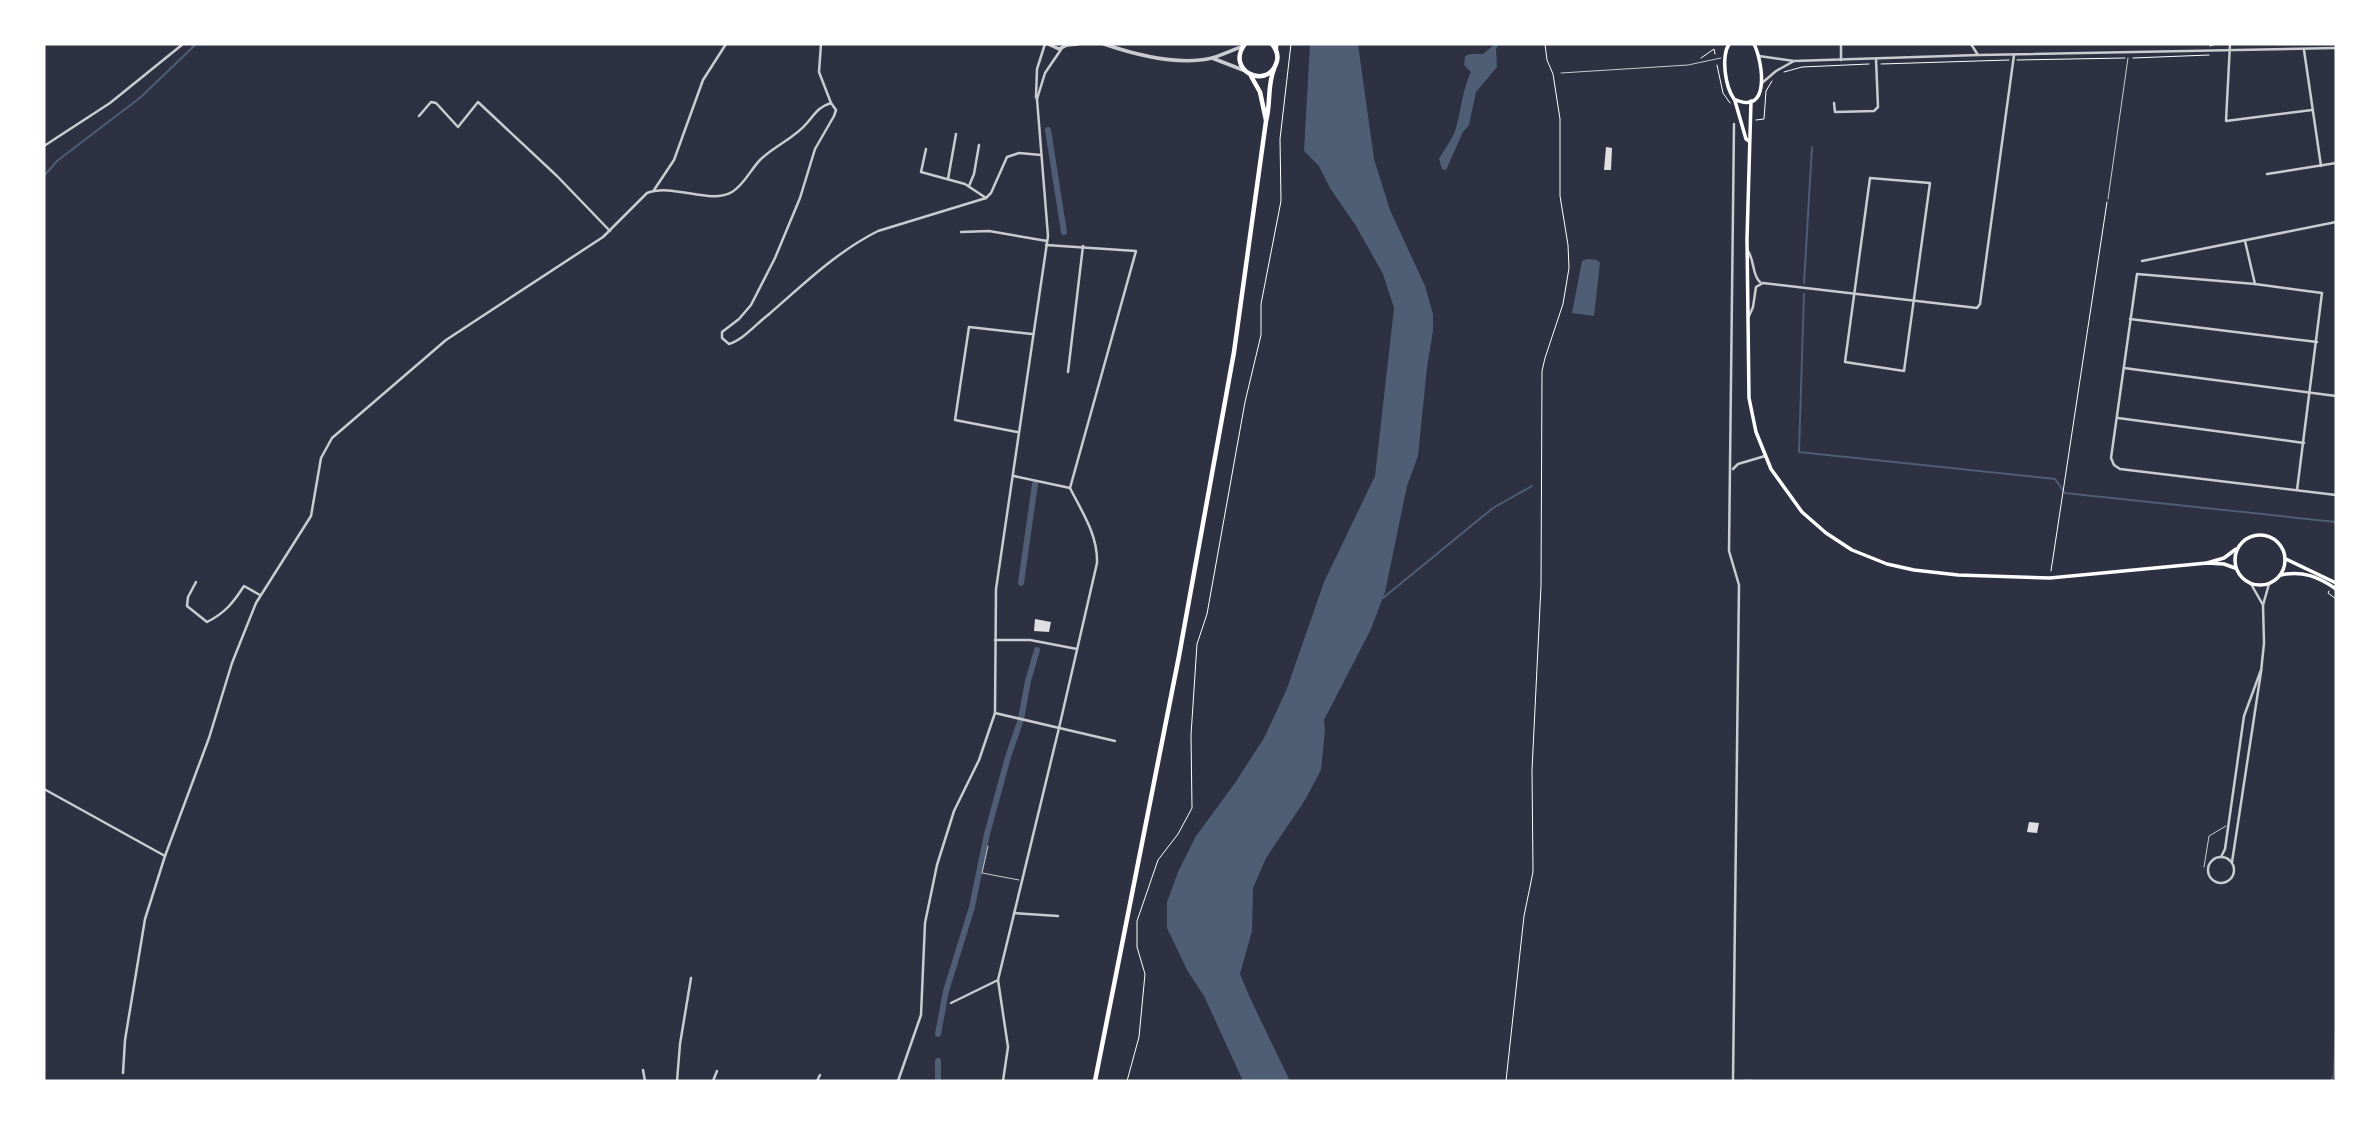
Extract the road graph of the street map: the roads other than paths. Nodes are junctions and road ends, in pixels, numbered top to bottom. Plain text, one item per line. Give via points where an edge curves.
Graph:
1 (183, 44) edge
2 (726, 44) edge
3 (821, 44) edge
4 (1047, 44) edge
5 (1078, 44) edge
6 (1104, 44) edge
7 (1729, 44) edge
8 (1754, 44) edge
9 (1841, 44) edge
10 (1971, 44) edge
11 (2231, 44) edge
12 (1244, 45) edge
13 (1066, 46) edge
14 (1275, 46) edge
15 (2336, 48) edge
16 (2304, 50) junction
17 (2230, 51) junction
18 (1978, 55) junction
19 (2014, 55) junction
20 (1725, 56) junction
21 (1759, 56) junction
22 (1212, 58) junction
23 (2129, 58) road end
24 (1876, 59) junction
25 (1841, 60) junction
26 (1794, 61) junction
27 (1274, 69) junction
28 (1244, 70) junction
29 (1560, 73) road end
30 (1251, 75) junction
31 (1762, 83) junction
32 (1037, 99) junction
33 (1732, 101) junction
34 (1751, 101) junction
35 (831, 103) junction
36 (1834, 103) dead end
37 (2312, 110) junction
38 (419, 116) dead end
39 (1266, 121) junction
40 (1734, 124) dead end
41 (957, 134) dead end
42 (1749, 141) junction
43 (979, 145) dead end
44 (44, 146) edge
45 (926, 149) dead end
46 (1041, 155) junction
47 (2336, 163) edge
48 (2321, 166) junction
49 (2267, 174) dead end
50 (948, 179) junction
51 (969, 186) junction
52 (654, 190) junction
53 (986, 198) junction
54 (2108, 200) road end
55 (2336, 222) edge
56 (610, 231) junction
57 (961, 232) dead end
58 (2245, 241) junction
59 (1046, 243) junction
60 (1083, 246) junction
61 (1747, 249) junction
62 (2142, 261) dead end
63 (1763, 283) junction
64 (2255, 284) junction
65 (1855, 295) junction
66 (1914, 302) junction
67 (1747, 318) junction
68 (2130, 319) junction
69 (1032, 334) junction
70 (2317, 342) junction
71 (2124, 368) junction
72 (1068, 372) dead end
73 (2310, 393) junction
74 (2336, 396) edge
75 (2118, 418) junction
76 (1018, 432) junction
77 (2304, 443) junction
78 (1765, 456) junction
79 (1731, 470) junction
80 (1014, 476) junction
81 (1070, 488) junction
82 (2297, 490) junction
83 (2336, 495) edge
84 (2237, 548) junction
85 (2286, 559) junction
86 (2207, 564) junction
87 (2235, 568) junction
88 (2281, 575) junction
89 (196, 582) dead end
90 (2336, 583) edge
91 (2251, 584) junction
92 (2269, 584) junction
93 (2336, 589) edge
94 (261, 596) junction
95 (2263, 605) junction
96 (995, 640) junction
97 (1077, 649) junction
98 (2260, 670) junction
99 (995, 713) junction
100 (1059, 728) junction
101 (1115, 741) dead end
102 (44, 789) edge
103 (2228, 825) junction
104 (988, 846) dead end
105 (165, 856) junction
106 (2221, 857) junction
107 (2231, 862) junction
108 (2204, 867) dead end
109 (1021, 880) junction
110 (1014, 914) junction
111 (1058, 916) dead end
112 (691, 978) dead end
113 (998, 980) junction
114 (951, 1003) dead end
115 (643, 1070) dead end
116 (717, 1071) dead end
117 (123, 1073) dead end
118 (820, 1075) dead end
119 (1003, 1080) edge
120 (645, 1081) edge
121 (677, 1081) edge
122 (713, 1081) edge
123 (817, 1081) edge
124 (898, 1081) edge
125 (1095, 1081) edge
126 (1733, 1081) edge
127 (1744, 1081) edge
128 (1752, 1081) edge

1 - 44 street via 110,103
2 - 52 street via 703,80 674,160
3 - 35 street via 819,72
4 - 13 street
4 - 32 street via 1037,69
5 - 13 street
6 - 22 street via 1175,60
7 - 20 main road
8 - 21 main road
9 - 25 street
10 - 18 street
11 - 17 street
12 - 22 street
12 - 28 main road via 1239,58
13 - 32 street via 1045,73
14 - 27 main road
15 - 16 street
16 - 17 street
16 - 37 street
17 - 19 street
17 - 37 street via 2226,121
18 - 19 street
18 - 24 street
19 - 66 street via 1980,304 1973,309
20 - 29 lane via 1688,65
20 - 33 main road
21 - 26 street
21 - 31 main road
22 - 28 street
23 - 54 lane
24 - 25 street
24 - 36 street via 1878,107 1874,111 1835,112
25 - 26 street
26 - 31 street
27 - 30 main road via 1264,76
27 - 39 main road
28 - 30 main road
30 - 39 main road
31 - 34 main road
32 - 46 street
33 - 34 main road
33 - 42 main road
34 - 42 main road
35 - 52 street via 762,158 732,193
35 - 53 street via 834,116 815,149 793,216 751,305 722,332 726,343 733,343 863,239
37 - 48 street
38 - 56 street via 431,102 436,103 458,127 478,102
39 - 125 main road via 1234,352
40 - 79 street
41 - 50 street
42 - 61 main road
43 - 51 street
45 - 50 street via 921,172
46 - 53 street via 1007,157
46 - 59 street
47 - 48 street
48 - 49 street
50 - 51 street
51 - 53 street
52 - 56 street
55 - 58 street
56 - 94 street via 446,340 332,438 321,458 311,516
57 - 59 street via 989,232
58 - 62 street
58 - 64 street
59 - 60 street
59 - 69 street
60 - 72 street
60 - 81 street via 1136,251
61 - 63 street via 1755,262 1757,280
61 - 67 main road
63 - 65 street
63 - 67 street via 1756,287
64 - 68 street via 2137,274
64 - 70 street via 2322,293
65 - 66 street
65 - 66 street via 1845,362 1904,371
65 - 66 street via 1870,178 1930,183
67 - 78 main road via 1748,398
68 - 70 street
68 - 71 street
69 - 76 street
69 - 76 street via 969,327 955,420
70 - 73 street
71 - 73 street
71 - 75 street
73 - 74 street
73 - 77 street
75 - 77 street
75 - 82 street via 2111,458 2120,469
76 - 80 street
77 - 82 street
78 - 79 street
78 - 86 main road via 1802,512 1852,550 1887,564 1958,575 2050,578
79 - 126 street via 1729,551 1739,584
80 - 81 street
80 - 96 street via 996,589
81 - 97 street via 1098,547
82 - 83 street
84 - 85 main road via 2249,537 2265,535 2280,543
84 - 86 main road
84 - 87 main road
85 - 88 main road
85 - 90 main road
86 - 87 main road
87 - 91 main road
88 - 92 main road
88 - 93 main road via 2300,572
89 - 94 street via 187,606 207,622 230,608 244,586
91 - 92 main road
91 - 95 street
92 - 95 street
94 - 105 street via 232,663
95 - 98 street
96 - 97 street via 1030,639
96 - 99 street
97 - 100 street
98 - 103 street via 2244,716
98 - 107 street
99 - 100 street
99 - 124 street via 937,865 925,923 921,1015
100 - 101 street
100 - 109 street
102 - 105 street
103 - 106 street
103 - 108 lane via 2209,836
104 - 109 lane via 982,873
105 - 117 street via 145,919
106 - 107 street
106 - 107 street via 2208,867 2216,882 2231,878
109 - 110 street
110 - 111 street
110 - 113 street
112 - 121 street
113 - 114 street
113 - 119 street via 1009,1047
115 - 120 street
116 - 122 street
118 - 123 street
127 - 128 street

